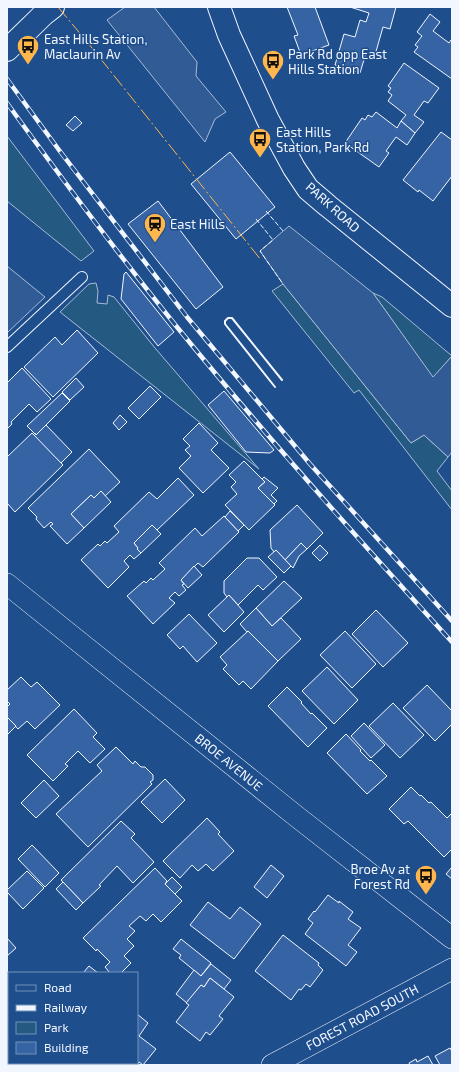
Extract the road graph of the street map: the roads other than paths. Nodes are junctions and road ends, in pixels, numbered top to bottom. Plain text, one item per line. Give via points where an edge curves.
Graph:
1 (209, 7) edge
2 (219, 7) edge
3 (48, 9) edge
4 (228, 35) junction
5 (7, 50) edge
6 (82, 277) dead end
7 (452, 306) edge
8 (7, 347) edge
9 (7, 584) edge
10 (452, 938) edge
11 (452, 969) edge
12 (272, 1065) edge

1 - 4 main road, PARK ROAD
2 - 4 main road, PARK ROAD
3 - 5 main road
4 - 7 main road, PARK ROAD via 268,120 308,189
6 - 8 lane
9 - 10 street, BROE AVENUE
11 - 12 street, FOREST ROAD SOUTH

